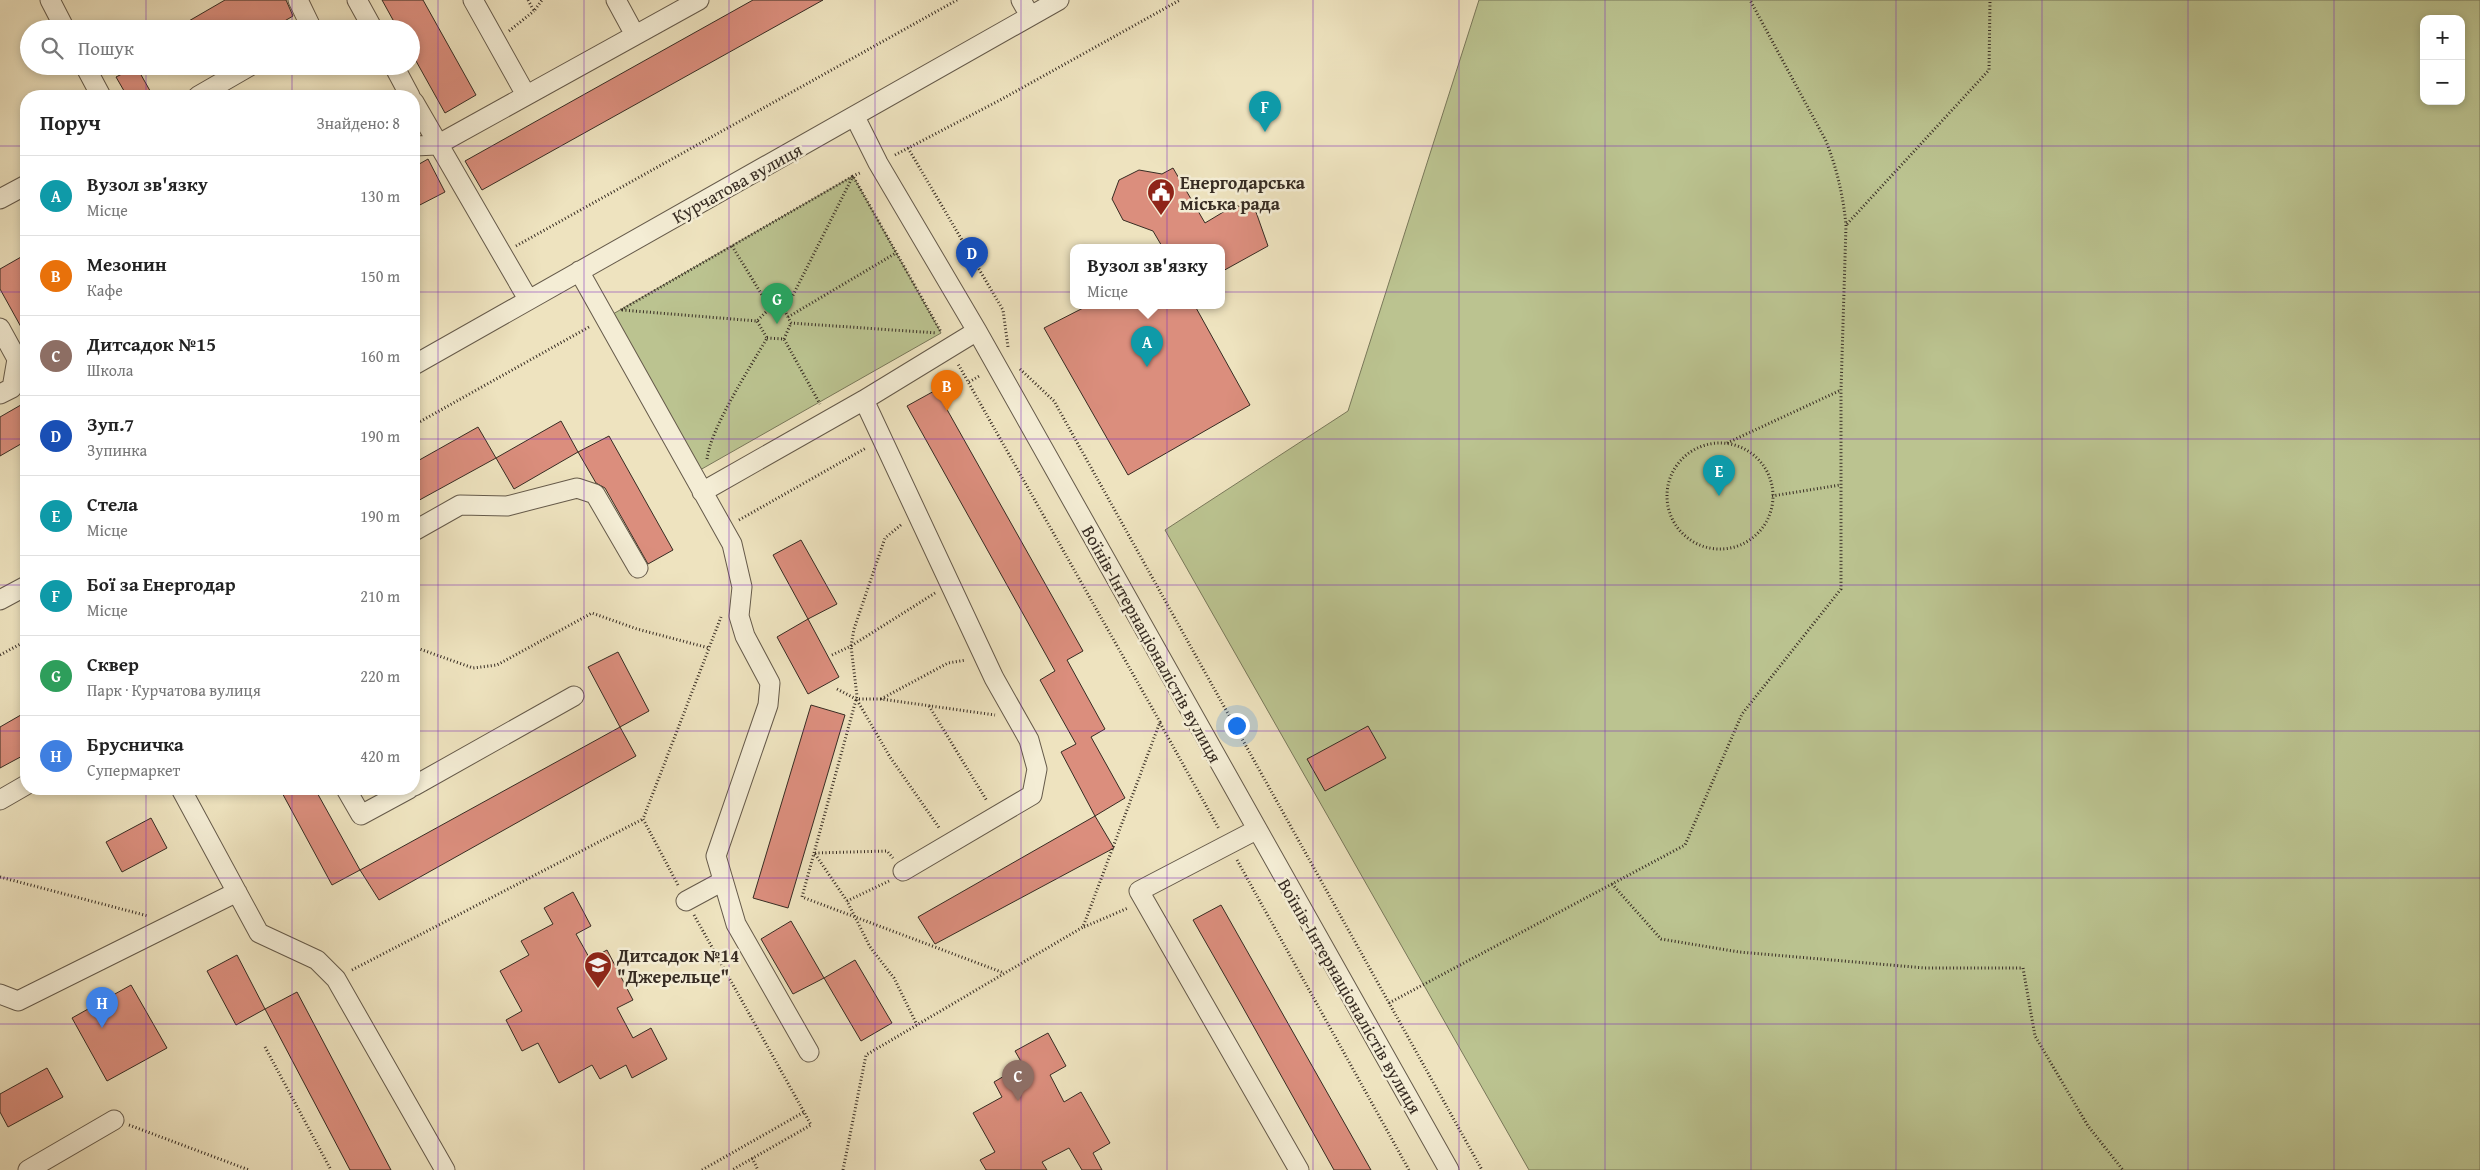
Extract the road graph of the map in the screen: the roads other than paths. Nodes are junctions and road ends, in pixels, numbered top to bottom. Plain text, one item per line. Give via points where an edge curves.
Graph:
1 (50, 0) edge
2 (298, 0) edge
3 (357, 0) edge
4 (473, 0) edge
5 (616, 0) edge
6 (700, 0) edge
7 (1059, 0) edge
8 (1026, 8) edge
9 (61, 20) edge
10 (308, 20) edge
11 (368, 20) edge
12 (636, 35) junction
13 (90, 75) edge
14 (234, 75) edge
15 (399, 75) edge
16 (98, 90) edge
17 (208, 90) edge
18 (407, 90) edge
19 (526, 95) junction
20 (420, 113) edge
21 (855, 117) junction
22 (437, 145) junction
23 (420, 146) edge
24 (20, 188) edge
25 (0, 199) edge
26 (579, 271) junction
27 (528, 300) junction
28 (0, 328) edge
29 (977, 331) junction
30 (420, 362) edge
31 (0, 394) edge
32 (864, 400) junction
33 (702, 492) junction
34 (420, 528) edge
35 (638, 568) dead end
36 (20, 589) edge
37 (0, 600) edge
38 (574, 696) dead end
39 (420, 783) edge
40 (20, 788) edge
41 (184, 795) edge
42 (349, 795) edge
43 (397, 795) edge
44 (0, 800) edge
45 (1256, 830) junction
46 (903, 871) road end
47 (723, 881) junction
48 (237, 892) junction
49 (686, 901) dead end
50 (0, 994) edge
51 (809, 1052) dead end
52 (114, 1120) road end
53 (33, 1169) edge
54 (445, 1170) edge
55 (1299, 1170) edge
56 (1449, 1170) edge

1 - 9 street
2 - 10 street
3 - 11 street
4 - 19 street
5 - 12 street
6 - 12 street
7 - 8 street, Курчатова вулиця
8 - 21 street, Курчатова вулиця
12 - 19 street
13 - 16 street
14 - 17 street
15 - 18 street
19 - 22 street
20 - 22 street
21 - 26 street, Курчатова вулиця
21 - 29 street, Воїнів-Інтернаціоналістів вулиця via 878,163
22 - 23 street
22 - 27 street
24 - 25 street
26 - 27 street, Курчатова вулиця
26 - 33 street via 613,314
27 - 30 street, Курчатова вулиця
28 - 31 street via 17,359 12,388
29 - 32 street via 945,340
29 - 45 street, Воїнів-Інтернаціоналістів вулиця
32 - 33 street
32 - 46 street via 984,656 1029,740 1037,769 1032,795
33 - 47 street via 732,544 742,587 739,616 745,636 770,683 768,706 716,856
34 - 35 street via 460,505 507,506 577,488 595,494
36 - 37 street
38 - 39 street
40 - 44 street
41 - 48 street
42 - 43 street via 361,815
45 - 55 street via 1140,891
45 - 56 street, Воїнів-Інтернаціоналістів вулиця
47 - 49 street
47 - 51 street via 736,924
48 - 50 street via 18,1001
48 - 54 street via 259,933 317,960 336,979
52 - 53 street

